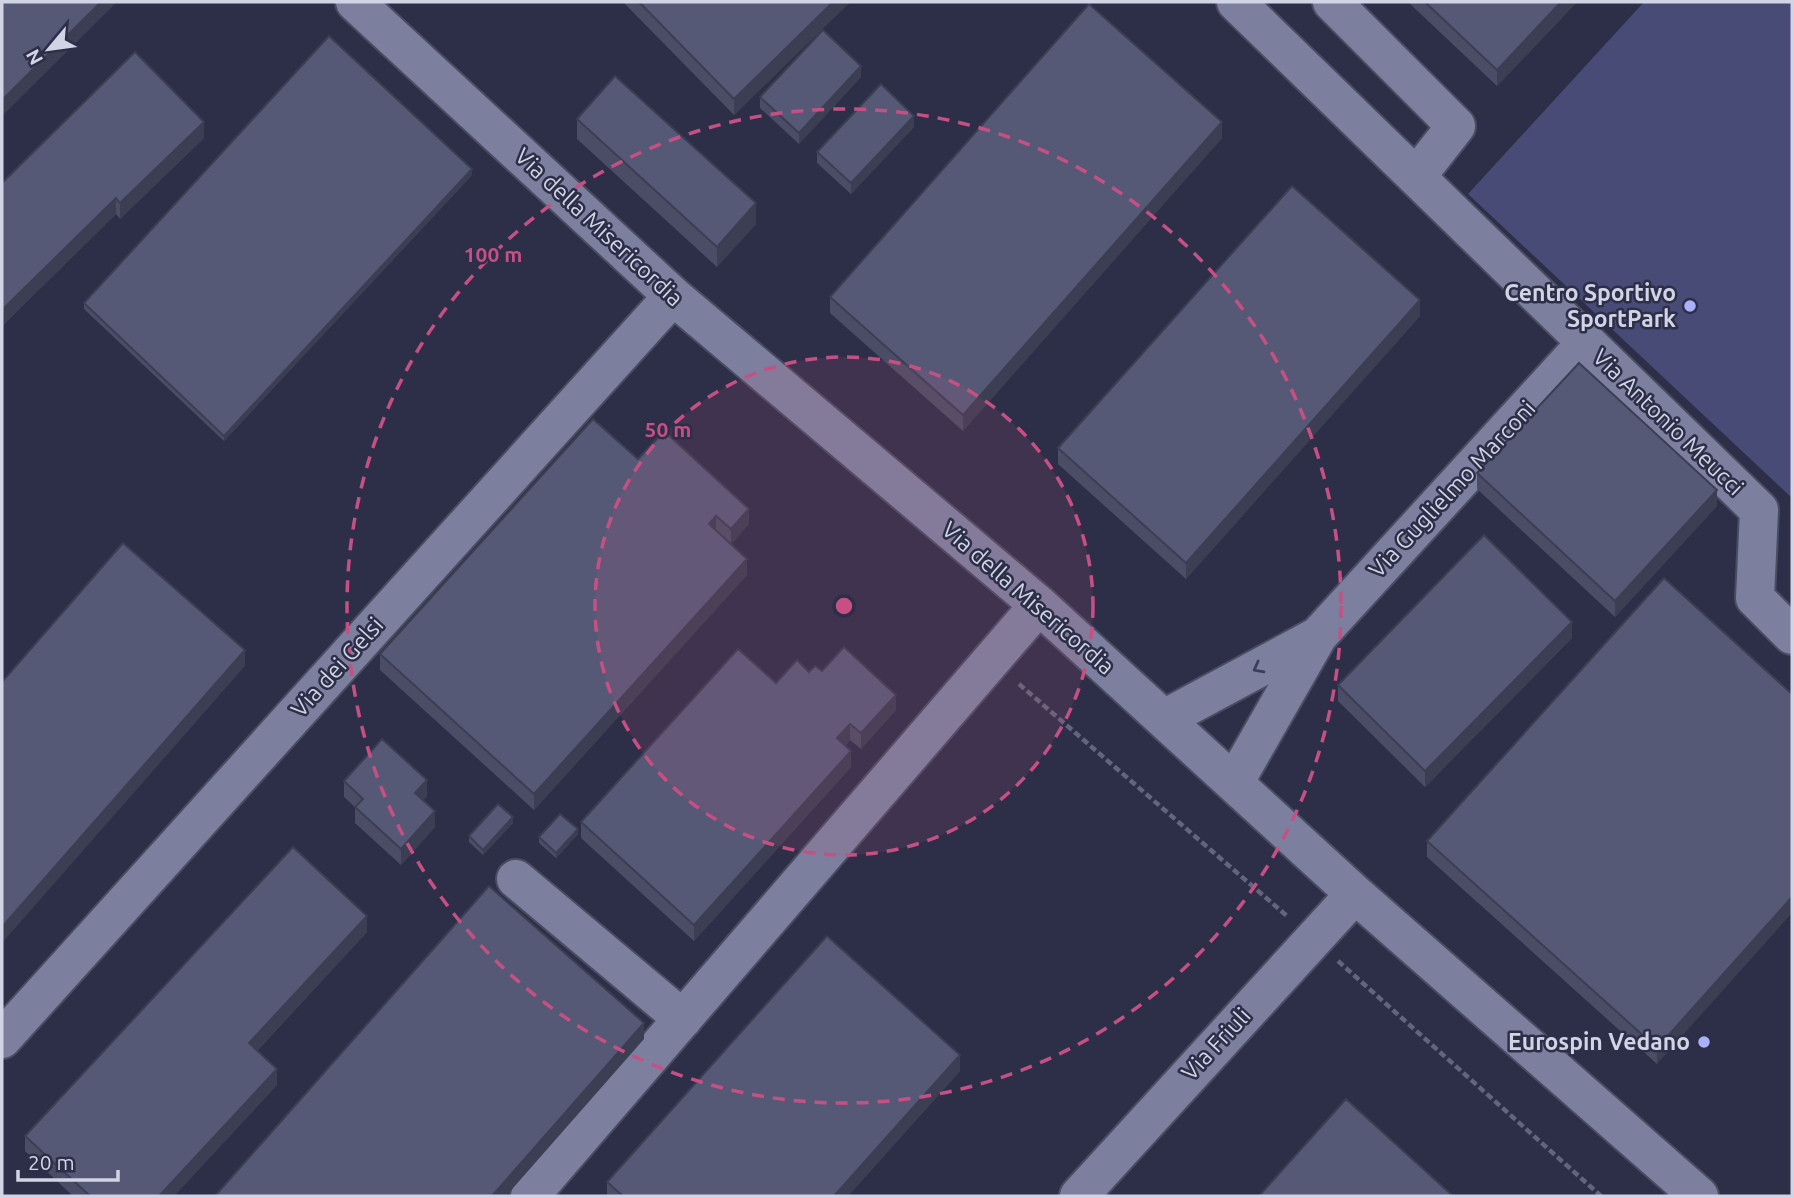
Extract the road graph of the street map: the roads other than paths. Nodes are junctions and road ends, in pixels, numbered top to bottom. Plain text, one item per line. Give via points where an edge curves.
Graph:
1 (355, 2) edge
2 (1236, 2) edge
3 (1332, 2) edge
4 (1416, 177) junction
5 (673, 296) junction
6 (1586, 343) junction
7 (1039, 605) junction
8 (1792, 635) edge
9 (1318, 636) junction
10 (1164, 719) junction
11 (1234, 783) junction
12 (516, 879) dead end
13 (1355, 894) junction
14 (683, 1019) junction
15 (2, 1039) edge
16 (530, 1196) edge
17 (1079, 1196) edge
18 (1699, 1196) edge

1 - 5 street, Via della Misericordia
2 - 4 street, Via Antonio Meucci
3 - 4 street via 1456,126
4 - 6 street, Via Antonio Meucci
5 - 7 street, Via della Misericordia
5 - 15 street, Via dei Gelsi
6 - 8 street, Via Antonio Meucci via 1759,510 1755,598
6 - 9 street, Via Guglielmo Marconi
7 - 10 street, Via della Misericordia
7 - 14 street
9 -> 10 street, Via Guglielmo Marconi
9 - 11 street, Via Guglielmo Marconi
10 - 11 street, Via della Misericordia
11 - 13 street, Via della Misericordia
12 - 14 street
13 - 17 street, Via Friuli
13 - 18 street, Via della Misericordia
14 - 16 street

